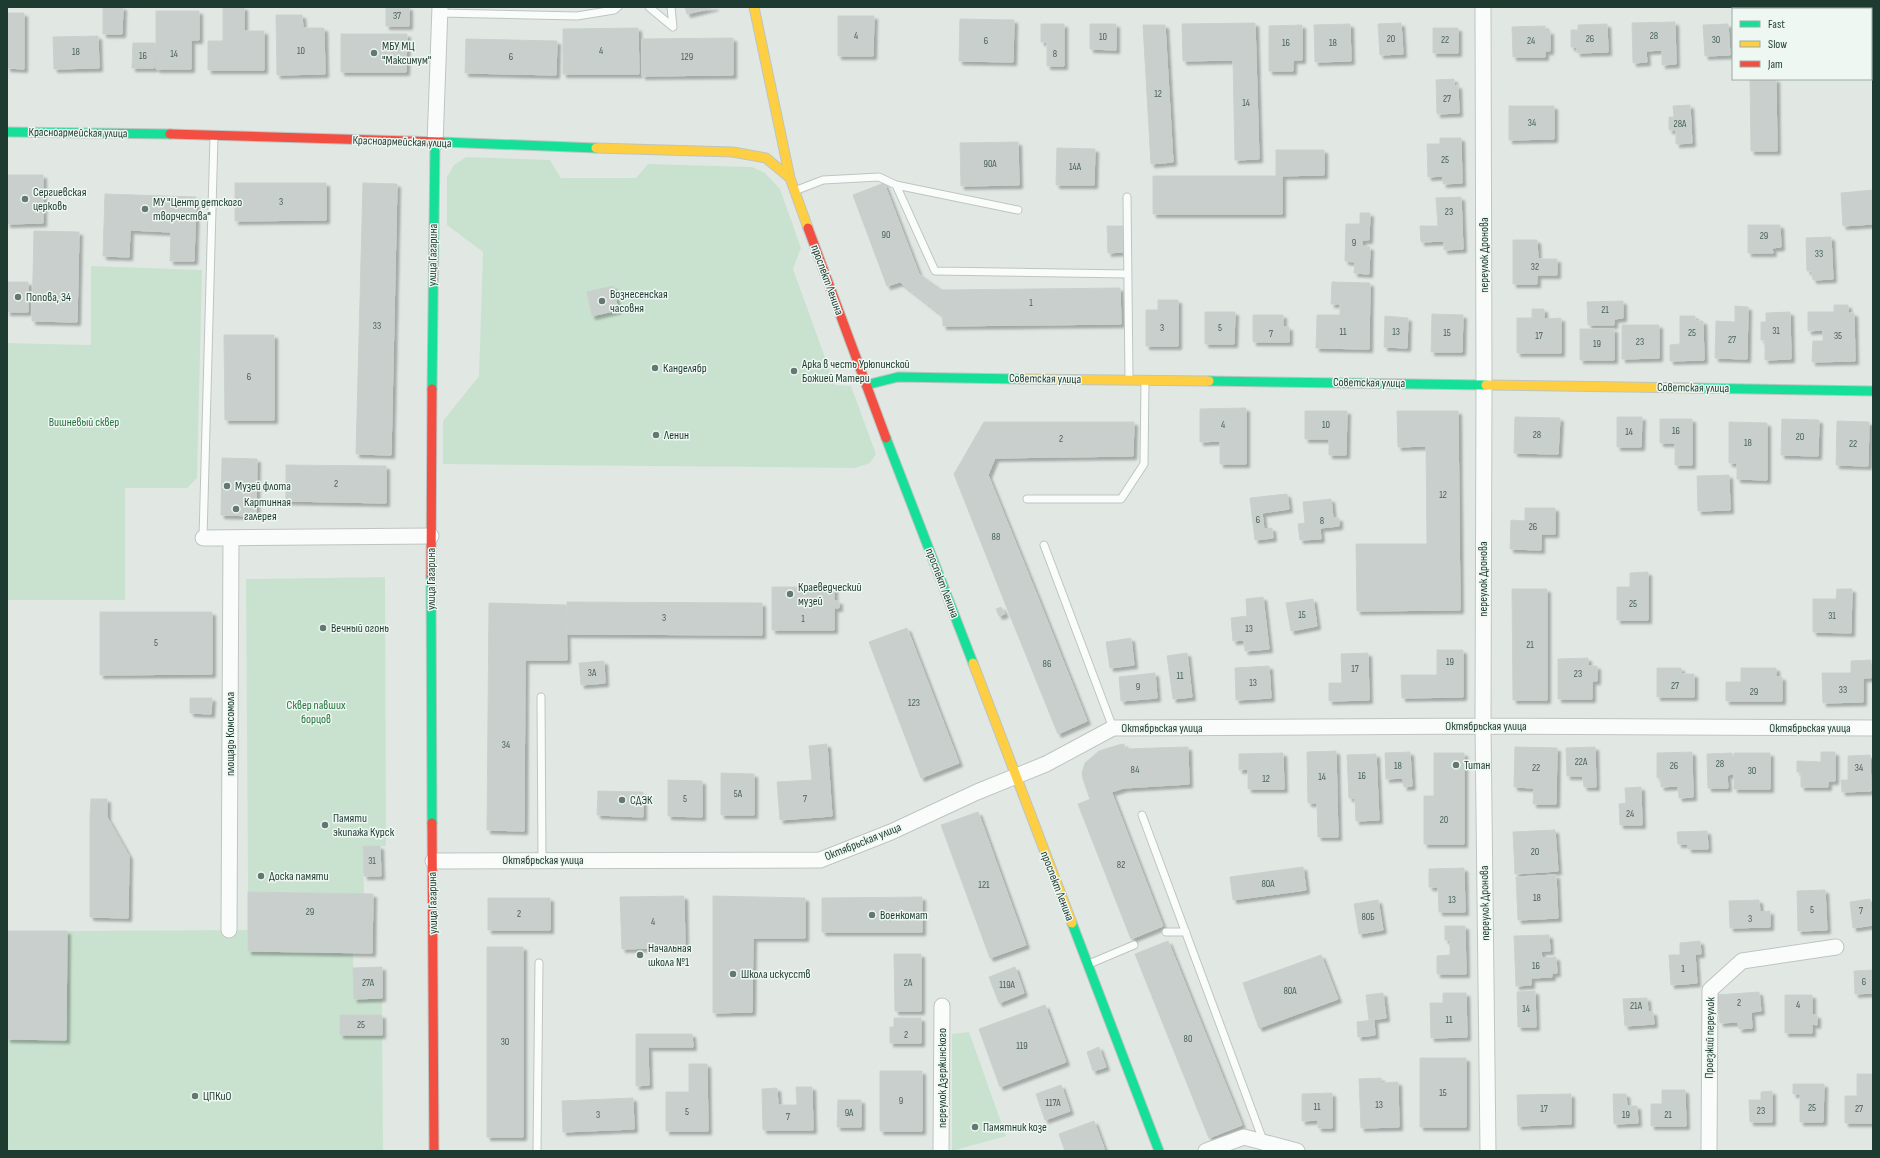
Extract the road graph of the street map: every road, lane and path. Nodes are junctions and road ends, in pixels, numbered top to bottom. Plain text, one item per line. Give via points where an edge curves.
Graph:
1 (618, 7) edge
2 (649, 7) edge
3 (671, 7) edge
4 (754, 7) edge
5 (1483, 7) edge
6 (440, 10) edge
7 (522, 11) edge
8 (7, 132) edge
9 (214, 135) junction
10 (435, 144) junction
11 (790, 178) junction
12 (896, 185) junction
13 (795, 191) junction
14 (1127, 197) dead end
15 (1018, 210) dead end
16 (1128, 274) junction
17 (1128, 380) junction
18 (1145, 380) junction
19 (866, 385) junction
20 (1484, 385) junction
21 (1873, 391) edge
22 (1027, 499) dead end
23 (431, 536) junction
24 (203, 538) joint
25 (231, 538) junction
26 (1044, 545) dead end
27 (540, 697) dead end
28 (1483, 726) junction
29 (1113, 728) junction
30 (1873, 728) edge
31 (1016, 776) junction
32 (1142, 815) dead end
33 (542, 860) junction
34 (432, 861) junction
35 (229, 930) dead end
36 (1166, 932) dead end
37 (1186, 932) junction
38 (1134, 945) dead end
39 (1836, 947) dead end
40 (539, 963) dead end
41 (1087, 965) junction
42 (942, 1006) dead end
43 (1265, 1147) edge
44 (434, 1151) edge
45 (537, 1151) edge
46 (941, 1151) edge
47 (1159, 1151) edge
48 (1206, 1151) edge
49 (1296, 1151) edge
50 (1488, 1151) edge
51 (1709, 1151) edge

1 - 7 lane via 614,10 577,16
2 - 3 lane via 673,26
4 - 11 main road, проспект Ленина
5 - 20 street, переулок Дронова
6 - 7 lane
6 - 10 street, улица Гагарина
8 - 9 main road, Красноармейская улица
9 - 10 main road, Красноармейская улица
9 - 24 lane
10 - 11 main road, Красноармейская улица via 733,152 766,158
10 - 23 main road, улица Гагарина
11 - 13 main road, проспект Ленина
12 - 13 lane via 879,177 823,180
12 - 15 lane
12 - 16 lane via 935,271
13 - 19 main road, проспект Ленина
14 - 16 lane
16 - 17 lane
17 - 18 main road, Советская улица
17 - 19 main road, Советская улица via 898,378
18 - 20 main road, Советская улица
18 - 22 lane via 1144,464 1121,499
19 - 31 main road, проспект Ленина
20 - 21 main road, Советская улица
20 - 28 street, переулок Дронова
23 - 25 street
23 - 34 main road, улица Гагарина
24 - 25 street
25 - 35 street, площадь Комсомола
26 - 29 lane
27 - 33 lane
28 - 29 street, Октябрьская улица
28 - 30 street, Октябрьская улица
28 - 50 street, переулок Дронова
29 - 31 street, Октябрьская улица via 1046,764
31 - 33 street, Октябрьская улица via 820,860
31 - 41 main road, проспект Ленина
32 - 37 lane
33 - 34 street, Октябрьская улица
34 - 44 main road, улица Гагарина
36 - 37 lane
37 - 43 lane
38 - 41 lane
39 - 51 street, Проезжий переулок via 1742,961 1710,990
40 - 45 lane
41 - 47 main road, проспект Ленина
42 - 46 street, переулок Дзержинского
43 - 48 street via 1244,1137
43 - 49 street

